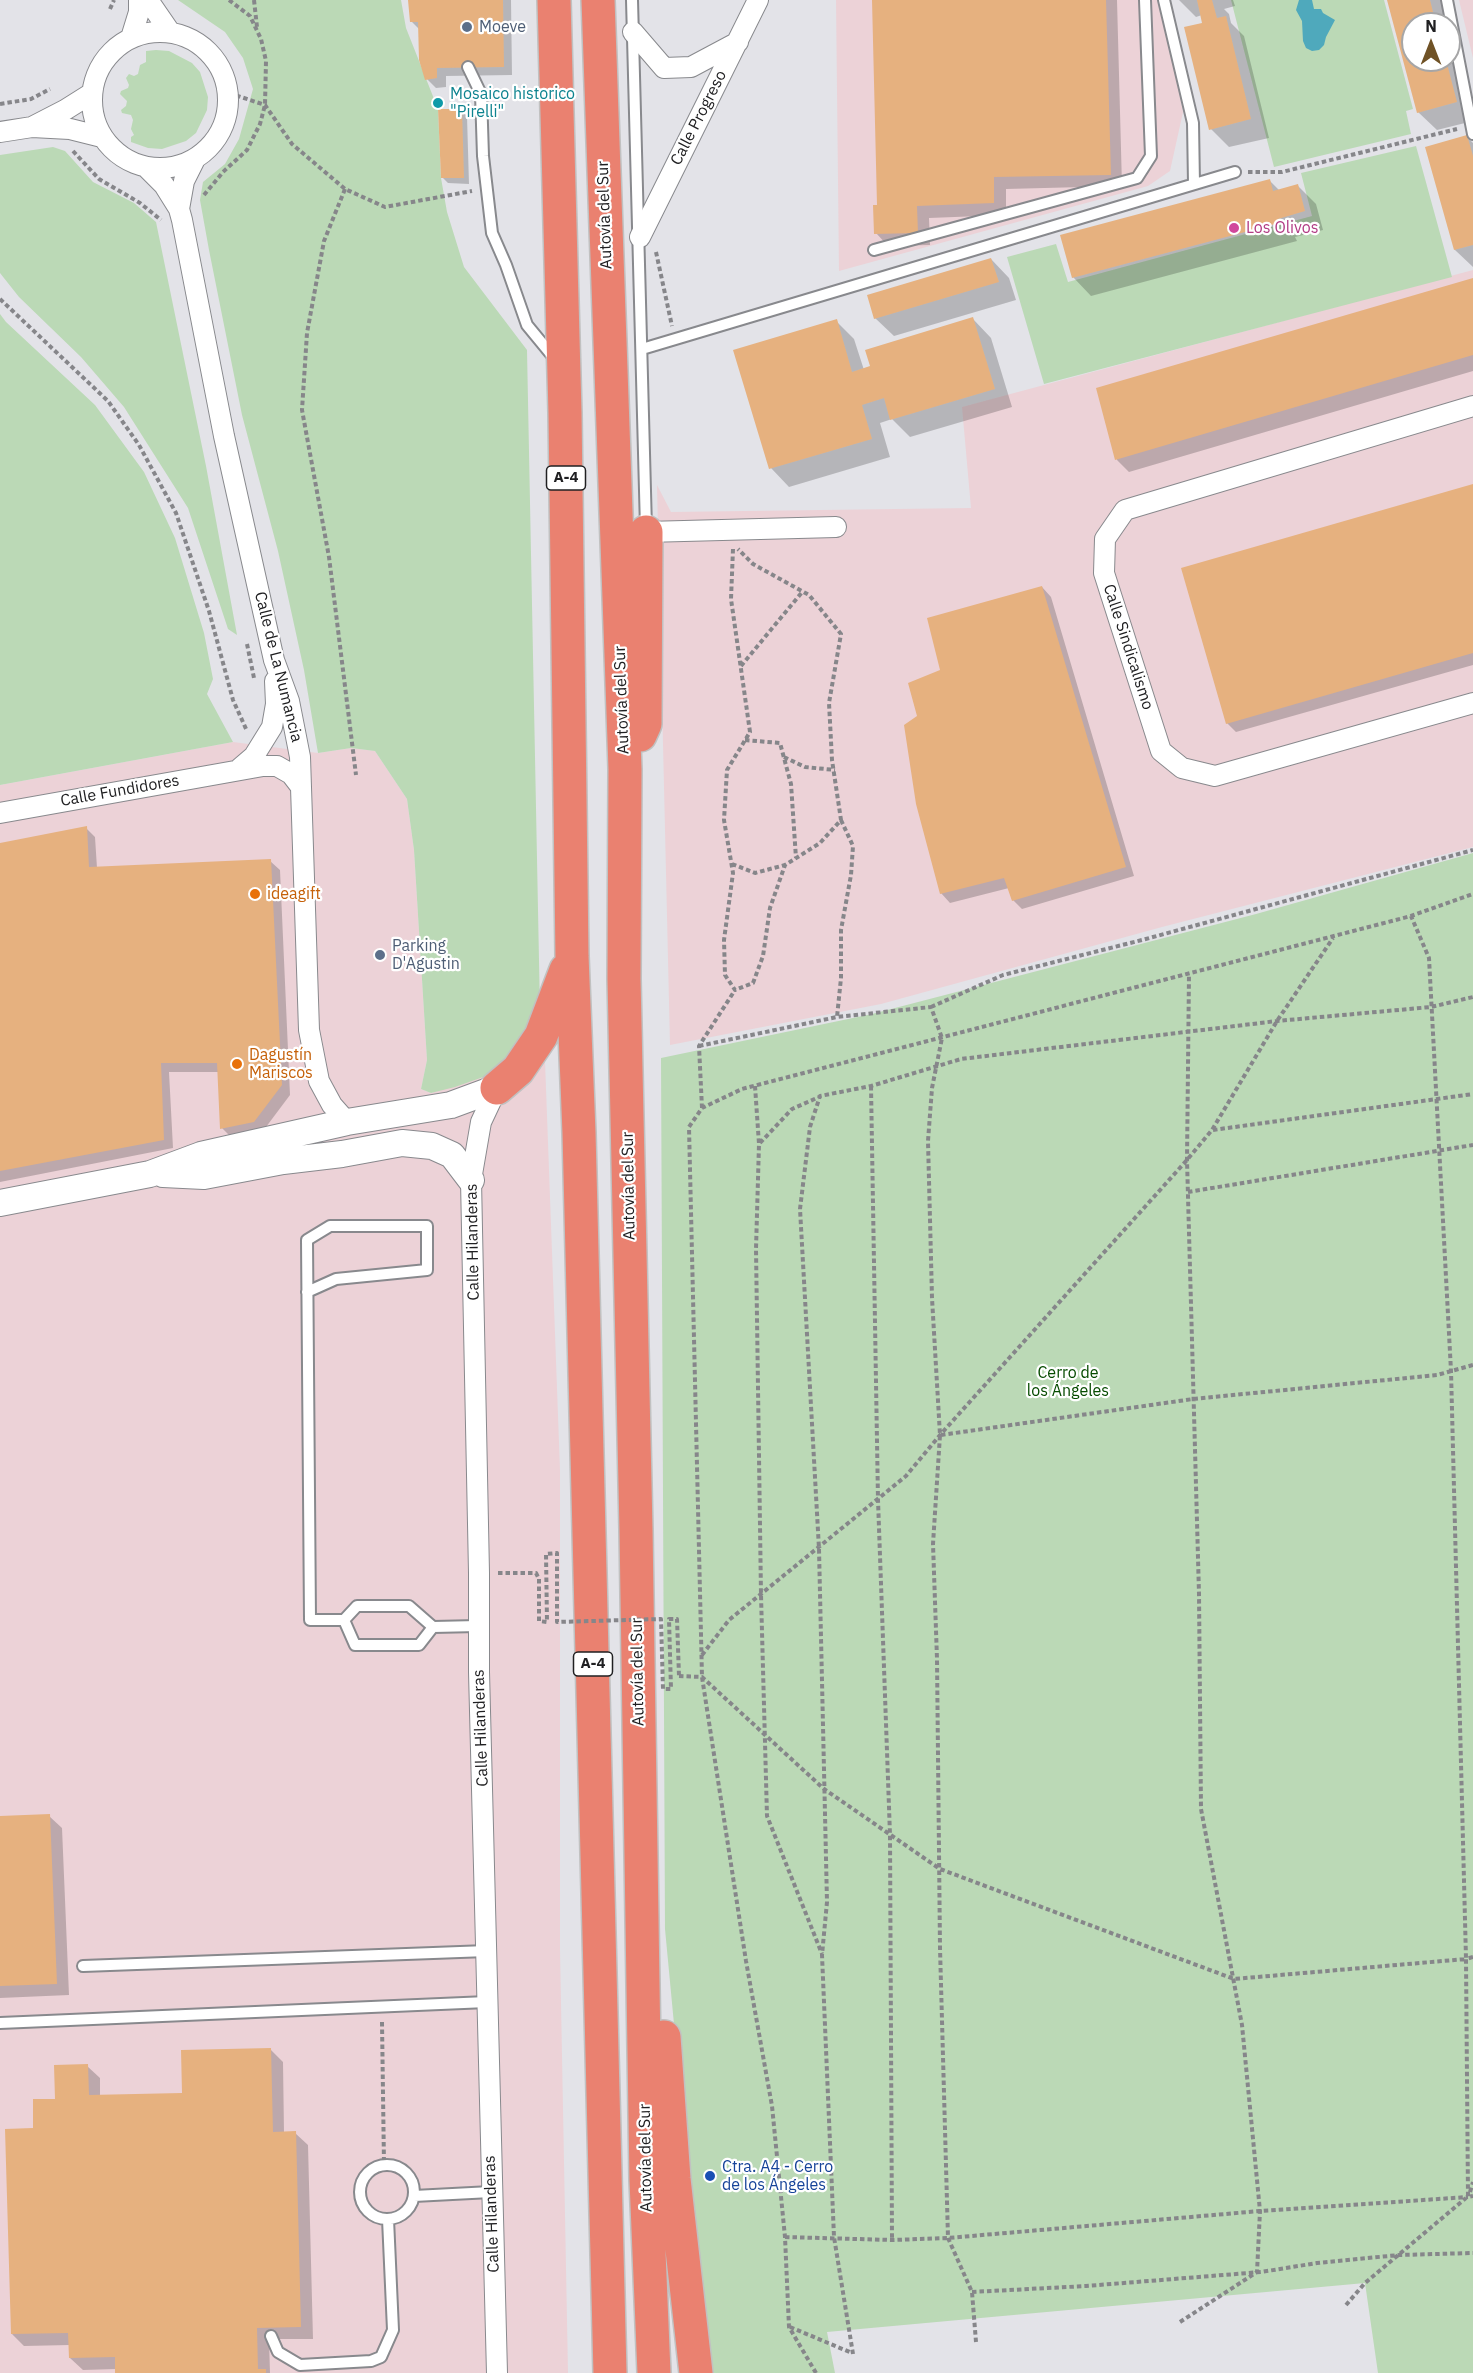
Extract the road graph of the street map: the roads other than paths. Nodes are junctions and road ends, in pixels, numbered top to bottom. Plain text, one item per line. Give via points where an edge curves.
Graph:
1 (139, 0) edge
2 (148, 0) edge
3 (554, 0) edge
4 (598, 0) edge
5 (632, 0) edge
6 (758, 0) edge
7 (1145, 0) edge
8 (1164, 0) edge
9 (1446, 0) edge
10 (170, 32) junction
11 (633, 32) junction
12 (131, 38) junction
13 (738, 42) junction
14 (468, 67) dead end
15 (92, 93) junction
16 (32, 126) junction
17 (1472, 130) edge
18 (0, 132) edge
19 (102, 136) junction
20 (194, 161) junction
21 (147, 168) junction
22 (1235, 172) road end
23 (1194, 184) junction
24 (180, 214) junction
25 (640, 237) junction
26 (874, 250) dead end
27 (642, 349) junction
28 (564, 371) junction
29 (1473, 406) edge
30 (836, 527) dead end
31 (646, 532) junction
32 (274, 660) junction
33 (1473, 703) edge
34 (240, 768) junction
35 (625, 769) junction
36 (301, 787) junction
37 (0, 813) edge
38 (572, 956) junction
39 (497, 1088) junction
40 (347, 1122) junction
41 (342, 1154) junction
42 (150, 1174) junction
43 (471, 1180) junction
44 (0, 1203) edge
45 (307, 1292) junction
46 (344, 1620) junction
47 (478, 1626) junction
48 (433, 1627) junction
49 (642, 1902) junction
50 (487, 1951) junction
51 (84, 1966) dead end
52 (487, 2002) junction
53 (0, 2023) edge
54 (491, 2192) junction
55 (414, 2196) junction
56 (388, 2219) junction
57 (271, 2336) dead end
58 (497, 2373) edge
59 (610, 2373) edge
60 (654, 2373) edge
61 (696, 2373) edge

1 - 12 street
2 - 10 street
3 - 28 highway, A-4
4 - 35 highway, Autovía del Sur
5 - 11 lane
6 - 13 street, Calle Progreso
7 - 26 lane via 1150,156 1137,178
8 - 23 lane via 1193,123
9 - 17 lane
10 - 12 street via 150,32
10 - 20 street via 192,39 210,52 223,71 229,93 228,116 219,137
11 - 13 street via 664,68 691,67
11 - 25 lane
12 - 15 street via 112,51 98,70
13 - 25 street, Calle Progreso
14 - 28 lane via 481,94 492,233 527,325
15 - 16 street
15 - 19 street via 93,115
16 - 18 street
16 - 19 street
19 - 21 street via 115,152
20 - 21 street via 178,167
20 - 24 street, Calle de La Numancia via 184,181
21 - 24 street, Calle de La Numancia via 164,185
22 - 23 lane
23 - 27 lane
24 - 32 street, Calle de La Numancia
25 - 27 lane
27 - 31 lane
28 - 38 highway, A-4
29 - 33 street, Calle Sindicalismo via 1125,510 1105,539 1104,573 1161,751 1182,768 1215,776
30 - 31 street
31 - 35 highway via 645,724
32 - 34 street via 276,704 272,727
32 - 36 street, Calle de La Numancia via 289,702 300,757
34 - 36 street, Calle Fundidores via 277,766 291,774
34 - 37 street, Calle Fundidores
35 - 49 highway, Autovía del Sur via 624,979
36 - 40 street, Calle de La Numancia via 309,1030 319,1081
38 - 39 highway via 541,1036 518,1070
38 - 59 highway, A-4
39 - 40 street via 451,1104
39 - 43 street, Calle Hilanderas via 481,1122
40 - 41 street via 348,1146
40 - 42 street via 201,1155
41 - 42 street via 204,1176
41 - 43 street via 402,1143 432,1146 452,1155
42 - 44 street
43 - 47 street, Calle Hilanderas
45 - 45 lane via 307,1240 330,1226 427,1226 427,1270 336,1279
45 - 46 lane via 310,1620
46 - 48 lane via 357,1606 409,1606
46 - 48 lane via 355,1646 419,1645
47 - 48 lane
47 - 50 street, Calle Hilanderas
49 - 60 highway, Autovía del Sur via 646,2180
49 - 61 highway via 663,2017 674,2179
50 - 51 lane
50 - 52 street, Calle Hilanderas
52 - 53 lane
52 - 54 street, Calle Hilanderas
54 - 55 lane
54 - 58 street, Calle Hilanderas
55 - 56 lane via 403,2215
55 - 56 lane via 412,2180 393,2165 368,2173 360,2199 371,2214
56 - 57 lane via 393,2330 381,2356 371,2361 300,2366 278,2352

